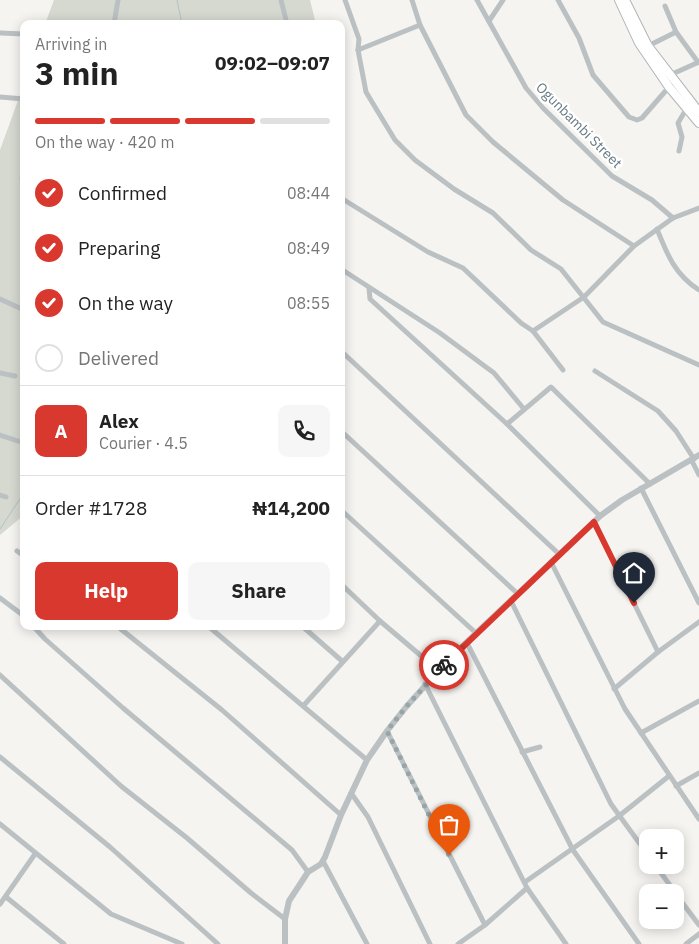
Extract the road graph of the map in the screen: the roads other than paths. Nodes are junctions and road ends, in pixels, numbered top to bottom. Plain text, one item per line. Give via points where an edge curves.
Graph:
1 (118, 0) edge
2 (281, 0) edge
3 (345, 0) edge
4 (412, 0) edge
5 (477, 0) edge
6 (558, 0) edge
7 (620, 0) edge
8 (625, 0) edge
9 (502, 1) edge
10 (665, 6) dead end
11 (115, 20) edge
12 (286, 20) edge
13 (489, 21) junction
14 (420, 25) junction
15 (0, 32) edge
16 (676, 32) junction
17 (20, 34) edge
18 (648, 46) junction
19 (358, 50) junction
20 (698, 62) edge
21 (670, 75) junction
22 (669, 87) junction
23 (0, 97) edge
24 (20, 99) edge
25 (687, 108) junction
26 (699, 112) edge
27 (699, 123) edge
28 (679, 151) dead end
29 (345, 200) edge
30 (698, 211) edge
31 (673, 218) junction
32 (657, 229) junction
33 (634, 246) junction
34 (345, 272) edge
35 (369, 288) junction
36 (699, 290) edge
37 (584, 298) junction
38 (0, 299) edge
39 (20, 308) edge
40 (534, 331) junction
41 (345, 354) edge
42 (699, 365) edge
43 (563, 370) dead end
44 (594, 371) dead end
45 (0, 373) edge
46 (15, 376) dead end
47 (524, 409) junction
48 (507, 424) junction
49 (0, 436) edge
50 (345, 436) edge
51 (20, 442) edge
52 (695, 458) edge
53 (699, 475) edge
54 (650, 484) junction
55 (641, 488) junction
56 (0, 495) edge
57 (6, 497) dead end
58 (345, 514) edge
59 (600, 516) junction
60 (594, 522) junction
61 (17, 551) dead end
62 (20, 553) edge
63 (559, 554) junction
64 (551, 562) junction
65 (345, 588) edge
66 (518, 594) junction
67 (0, 598) edge
68 (511, 601) junction
69 (699, 603) edge
70 (20, 613) edge
71 (380, 621) junction
72 (699, 622) edge
73 (37, 630) edge
74 (123, 630) edge
75 (213, 630) edge
76 (307, 630) edge
77 (477, 634) junction
78 (468, 643) junction
79 (658, 652) junction
80 (342, 661) junction
81 (439, 671) junction
82 (0, 675) edge
83 (425, 684) junction
84 (614, 689) junction
85 (699, 701) edge
86 (304, 705) junction
87 (387, 731) junction
88 (641, 734) junction
89 (540, 748) dead end
90 (522, 752) junction
91 (0, 757) edge
92 (367, 760) junction
93 (699, 772) edge
94 (670, 776) junction
95 (676, 786) junction
96 (351, 793) junction
97 (341, 815) junction
98 (619, 816) junction
99 (699, 818) edge
100 (0, 824) edge
101 (639, 843) edge
102 (573, 850) junction
103 (36, 854) junction
104 (323, 861) junction
105 (308, 872) junction
106 (525, 882) junction
107 (527, 888) junction
108 (6, 897) junction
109 (0, 904) edge
110 (684, 905) edge
111 (285, 919) junction
112 (485, 925) junction
113 (699, 925) edge
114 (699, 934) edge
115 (563, 943) edge
116 (64, 944) edge
117 (182, 944) edge
118 (218, 944) edge
119 (285, 944) edge
120 (366, 944) edge
121 (430, 944) edge
122 (458, 944) edge
123 (639, 944) edge
124 (686, 944) edge

1 - 11 street
2 - 12 street
3 - 19 street via 359,39
4 - 14 street
5 - 13 street, Ogunbambi Street
6 - 22 street via 579,38 593,75 629,117 642,118
7 - 22 main road via 639,43
8 - 18 main road
9 - 13 street
10 - 16 street
13 - 31 street, Ogunbambi Street via 526,88 543,108 612,176 652,200
14 - 19 street
14 - 33 street via 466,115 493,142 563,200
15 - 17 street
16 - 18 street
16 - 20 street
18 - 21 main road
19 - 37 street via 366,92 395,140 415,160 454,190 493,213 531,250 561,269
20 - 21 street
21 - 26 main road
22 - 25 main road
23 - 24 street
25 - 27 main road
25 - 28 street via 677,127 682,137
29 - 40 street via 428,252 463,268 521,323
30 - 31 street
31 - 32 street
32 - 33 street
32 - 36 street via 670,261 687,282
33 - 37 street
34 - 35 street
35 - 47 street via 440,333 494,373
35 - 48 street via 370,299
37 - 40 street
37 - 42 street via 607,324
38 - 39 street
40 - 43 street
41 - 63 street
44 - 52 street via 658,412
45 - 46 street
47 - 48 street
47 - 54 street via 551,388
48 - 59 street
49 - 51 street
50 - 66 street
52 - 53 street
52 - 54 street
54 - 55 street
55 - 59 street
55 - 69 street
56 - 57 street
58 - 77 street
59 - 60 street
60 - 63 street
60 - 79 street
61 - 62 street
63 - 64 street
64 - 66 street
64 - 84 street
65 - 71 street
66 - 68 street
67 - 70 street
68 - 77 street
68 - 98 street via 576,736
71 - 80 street
71 - 81 street
72 - 79 street
73 - 105 street via 123,708 292,850
74 - 97 street via 222,710
75 - 86 street
76 - 80 street
77 - 78 street
78 - 81 street
78 - 90 street
79 - 84 street
80 - 86 street
81 - 83 street
82 - 111 street via 121,786
83 - 87 street
83 - 106 street
84 - 88 street
85 - 88 street
86 - 92 street
87 - 92 street
87 - 112 street
88 - 94 street
89 - 90 street
90 - 102 street
91 - 118 street via 110,847
92 - 96 street
93 - 95 street
94 - 95 street
94 - 98 street
95 - 99 street
96 - 97 street
96 - 121 street via 365,812
97 - 104 street
98 - 101 street
98 - 102 street
100 - 103 street
102 - 106 street
102 - 123 street
103 - 108 street
103 - 117 street via 111,914
104 - 105 street
104 - 120 street
105 - 111 street via 289,901
106 - 107 street
107 - 112 street
107 - 115 street
108 - 109 street
108 - 116 street
110 - 113 street
111 - 119 street
112 - 122 street
114 - 124 street

